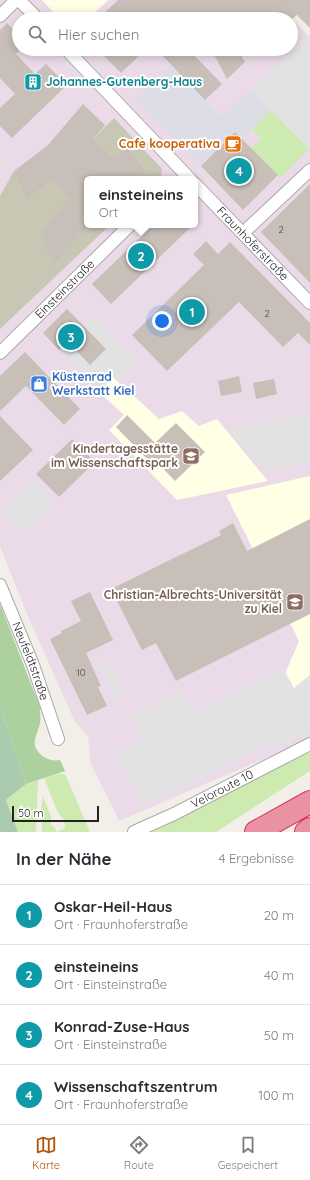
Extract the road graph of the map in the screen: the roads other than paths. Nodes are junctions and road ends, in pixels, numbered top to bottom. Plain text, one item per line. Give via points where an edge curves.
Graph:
1 (18, 0) edge
2 (31, 12) edge
3 (0, 16) edge
4 (72, 56) edge
5 (310, 170) edge
6 (183, 176) edge
7 (198, 187) edge
8 (127, 228) edge
9 (243, 233) junction
10 (310, 303) edge
11 (0, 353) edge
12 (0, 585) edge
13 (58, 739) dead end
14 (310, 744) edge
15 (310, 802) edge
16 (310, 829) edge
17 (134, 832) edge
18 (256, 832) edge
19 (270, 832) edge
20 (306, 832) edge

1 - 2 street
1 - 3 street
4 - 6 street
5 - 9 street
7 - 9 street, Fraunhoferstraße
8 - 11 street, Einsteinstraße
9 - 10 street, Fraunhoferstraße
12 - 13 street, Neufeldtstraße via 33,666
14 - 17 street, Veloroute 10
15 - 18 highway
15 - 19 highway
16 - 20 highway

